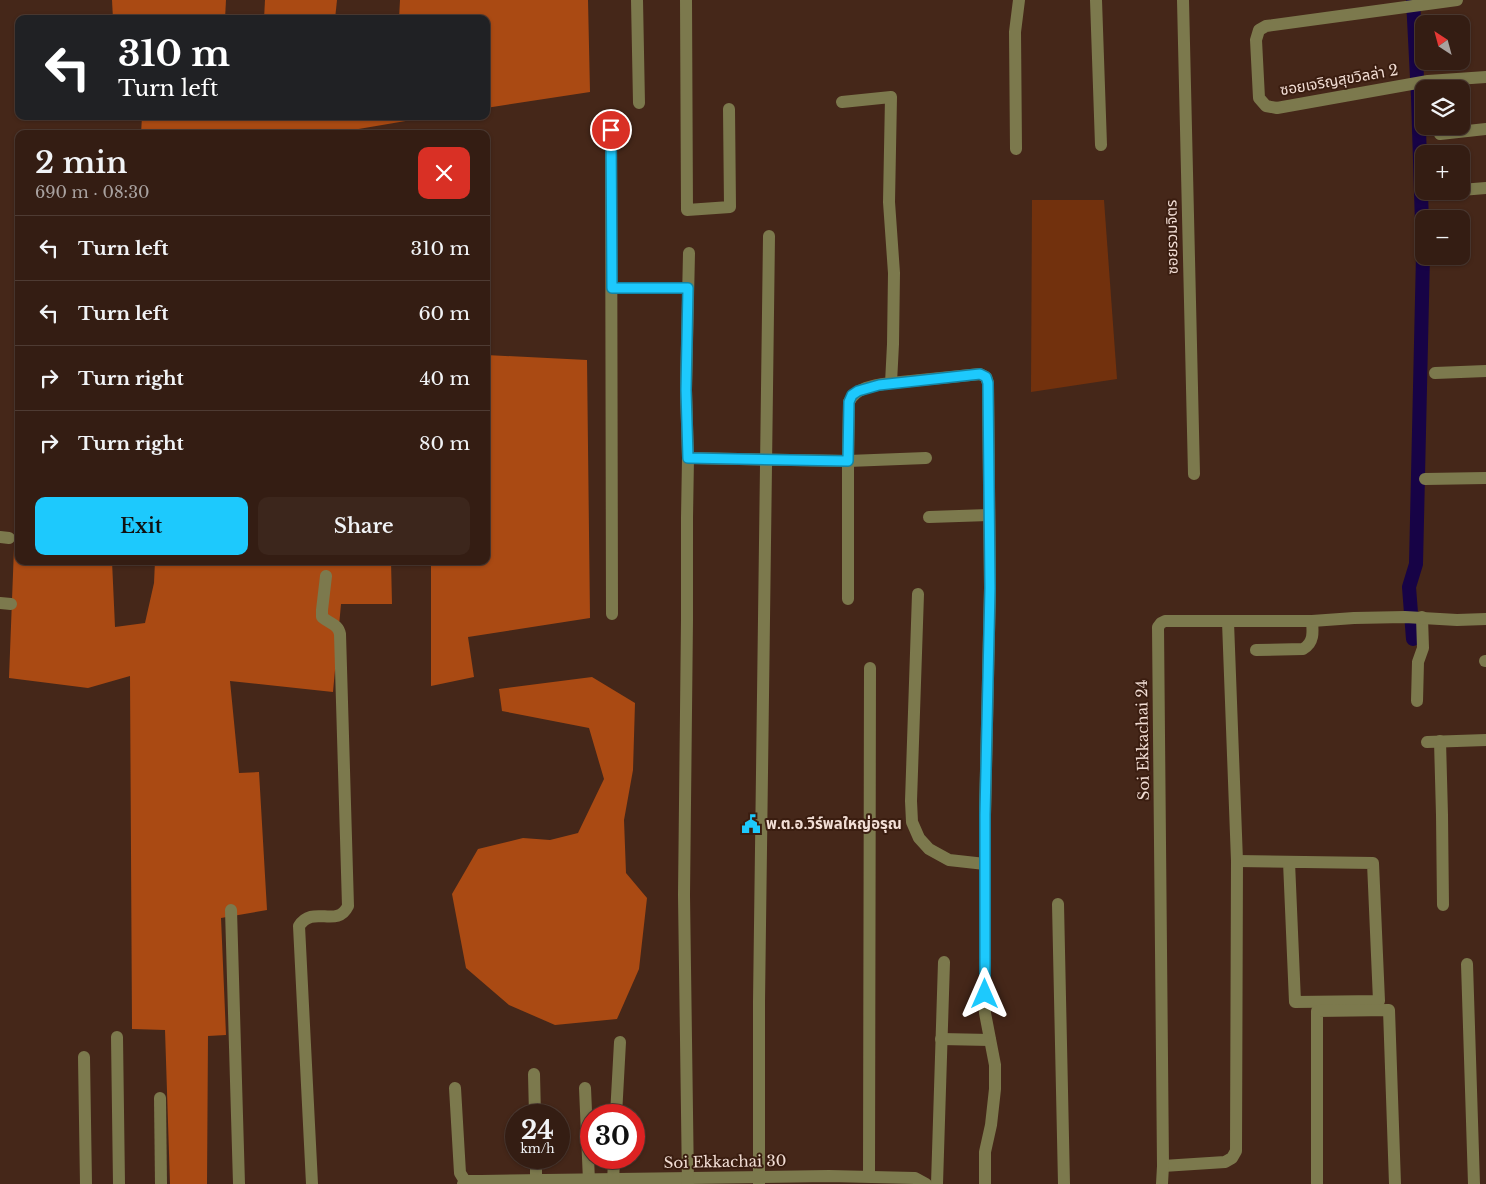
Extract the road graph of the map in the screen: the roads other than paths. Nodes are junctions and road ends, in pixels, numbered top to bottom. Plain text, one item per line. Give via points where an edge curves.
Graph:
1 (637, 0) edge
2 (686, 0) edge
3 (1019, 0) edge
4 (1096, 0) edge
5 (1183, 0) edge
6 (1457, 0) edge
7 (1486, 77) edge
8 (842, 102) dead end
9 (639, 103) dead end
10 (729, 109) dead end
11 (1486, 129) edge
12 (611, 130) dead end
13 (1470, 131) edge
14 (1101, 145) dead end
15 (1016, 149) dead end
16 (1486, 188) edge
17 (1470, 189) edge
18 (769, 236) dead end
19 (689, 253) dead end
20 (612, 288) junction
21 (688, 288) junction
22 (1486, 371) edge
23 (1435, 372) dead end
24 (890, 383) junction
25 (688, 458) junction
26 (926, 458) dead end
27 (766, 460) junction
28 (848, 461) junction
29 (1194, 474) dead end
30 (1486, 478) edge
31 (1425, 479) dead end
32 (989, 515) junction
33 (929, 517) dead end
34 (326, 576) dead end
35 (918, 594) dead end
36 (848, 598) dead end
37 (612, 614) dead end
38 (1414, 617) junction
39 (1486, 619) edge
40 (1312, 621) junction
41 (1228, 622) junction
42 (1256, 650) dead end
43 (870, 668) dead end
44 (1417, 701) dead end
45 (1486, 740) edge
46 (1237, 861) junction
47 (1289, 862) junction
48 (985, 864) junction
49 (1058, 904) dead end
50 (1443, 905) dead end
51 (230, 910) dead end
52 (944, 962) dead end
53 (1467, 964) dead end
54 (117, 1037) dead end
55 (941, 1039) junction
56 (990, 1040) junction
57 (620, 1042) dead end
58 (84, 1057) dead end
59 (534, 1074) dead end
60 (455, 1088) dead end
61 (585, 1088) dead end
62 (160, 1098) dead end
63 (535, 1104) edge
64 (617, 1104) edge
65 (1163, 1166) junction
66 (536, 1169) edge
67 (614, 1169) edge
68 (868, 1176) junction
69 (589, 1180) junction
70 (798, 1180) edge
71 (898, 1180) edge
72 (688, 1181) edge
73 (759, 1181) edge
74 (536, 1182) edge
75 (613, 1182) edge
76 (464, 1183) edge
77 (86, 1184) edge
78 (119, 1184) edge
79 (161, 1184) edge
80 (239, 1184) edge
81 (312, 1184) edge
82 (926, 1184) edge
83 (937, 1184) edge
84 (985, 1184) edge
85 (1064, 1184) edge
86 (1162, 1184) edge
87 (1317, 1184) edge
88 (1395, 1184) edge
89 (1474, 1184) edge

1 - 9 street
2 - 10 street via 687,210 730,207
3 - 15 street via 1015,32
4 - 14 street
5 - 29 street, ซอยรวมจิตร
6 - 7 street, ซอยเจริญสุขวิลล่า 2 via 1266,26 1259,30 1256,40 1259,98 1266,106 1277,108 1428,80
8 - 24 street via 891,97 889,202 894,273
11 - 13 street
12 - 20 street
16 - 17 street
18 - 27 street
19 - 21 street
20 - 21 street
20 - 37 street
21 - 25 street
22 - 23 street
24 - 28 street via 852,395 849,402
24 - 32 street via 980,374 986,377
25 - 27 street
25 - 72 street via 684,895
26 - 28 street
27 - 28 street
27 - 73 street
28 - 36 street
30 - 31 street
32 - 33 street
32 - 48 street
34 - 81 street via 322,617 335,624 340,634 348,906 339,916 310,916 299,926
35 - 48 street via 912,822 919,838 929,849 949,860
38 - 39 street, Soi Ekkachai 24
38 - 40 street, Soi Ekkachai 24
38 - 44 street via 1423,648 1418,662
40 - 41 street, Soi Ekkachai 24
40 - 42 street via 1313,635 1307,647
41 - 46 street
41 - 65 street, Soi Ekkachai 24 via 1165,621 1158,627
43 - 68 street
45 - 50 street via 1434,742 1442,815
46 - 47 street
46 - 65 street via 1236,1151 1225,1162
47 - 47 street via 1295,1002 1379,1000 1373,863
48 - 56 street via 985,1013
49 - 85 street
51 - 80 street
52 - 55 street
53 - 89 street
54 - 78 street
55 - 56 street
55 - 83 street
56 - 84 street via 995,1089 985,1152
57 - 64 street
58 - 77 street
59 - 63 street
60 - 76 street via 460,1173
61 - 69 street
62 - 79 street
65 - 86 street, Soi Ekkachai 24
66 - 74 street
67 - 75 street
68 - 70 street, Soi Ekkachai 30
68 - 71 street, Soi Ekkachai 30
69 - 74 street, Soi Ekkachai 30
69 - 75 street, Soi Ekkachai 30
70 - 73 street, Soi Ekkachai 30
71 - 82 street, Soi Ekkachai 30 via 915,1178
72 - 73 street, Soi Ekkachai 30
72 - 75 street, Soi Ekkachai 30
74 - 76 street, Soi Ekkachai 30
87 - 88 street via 1316,1011 1389,1010

